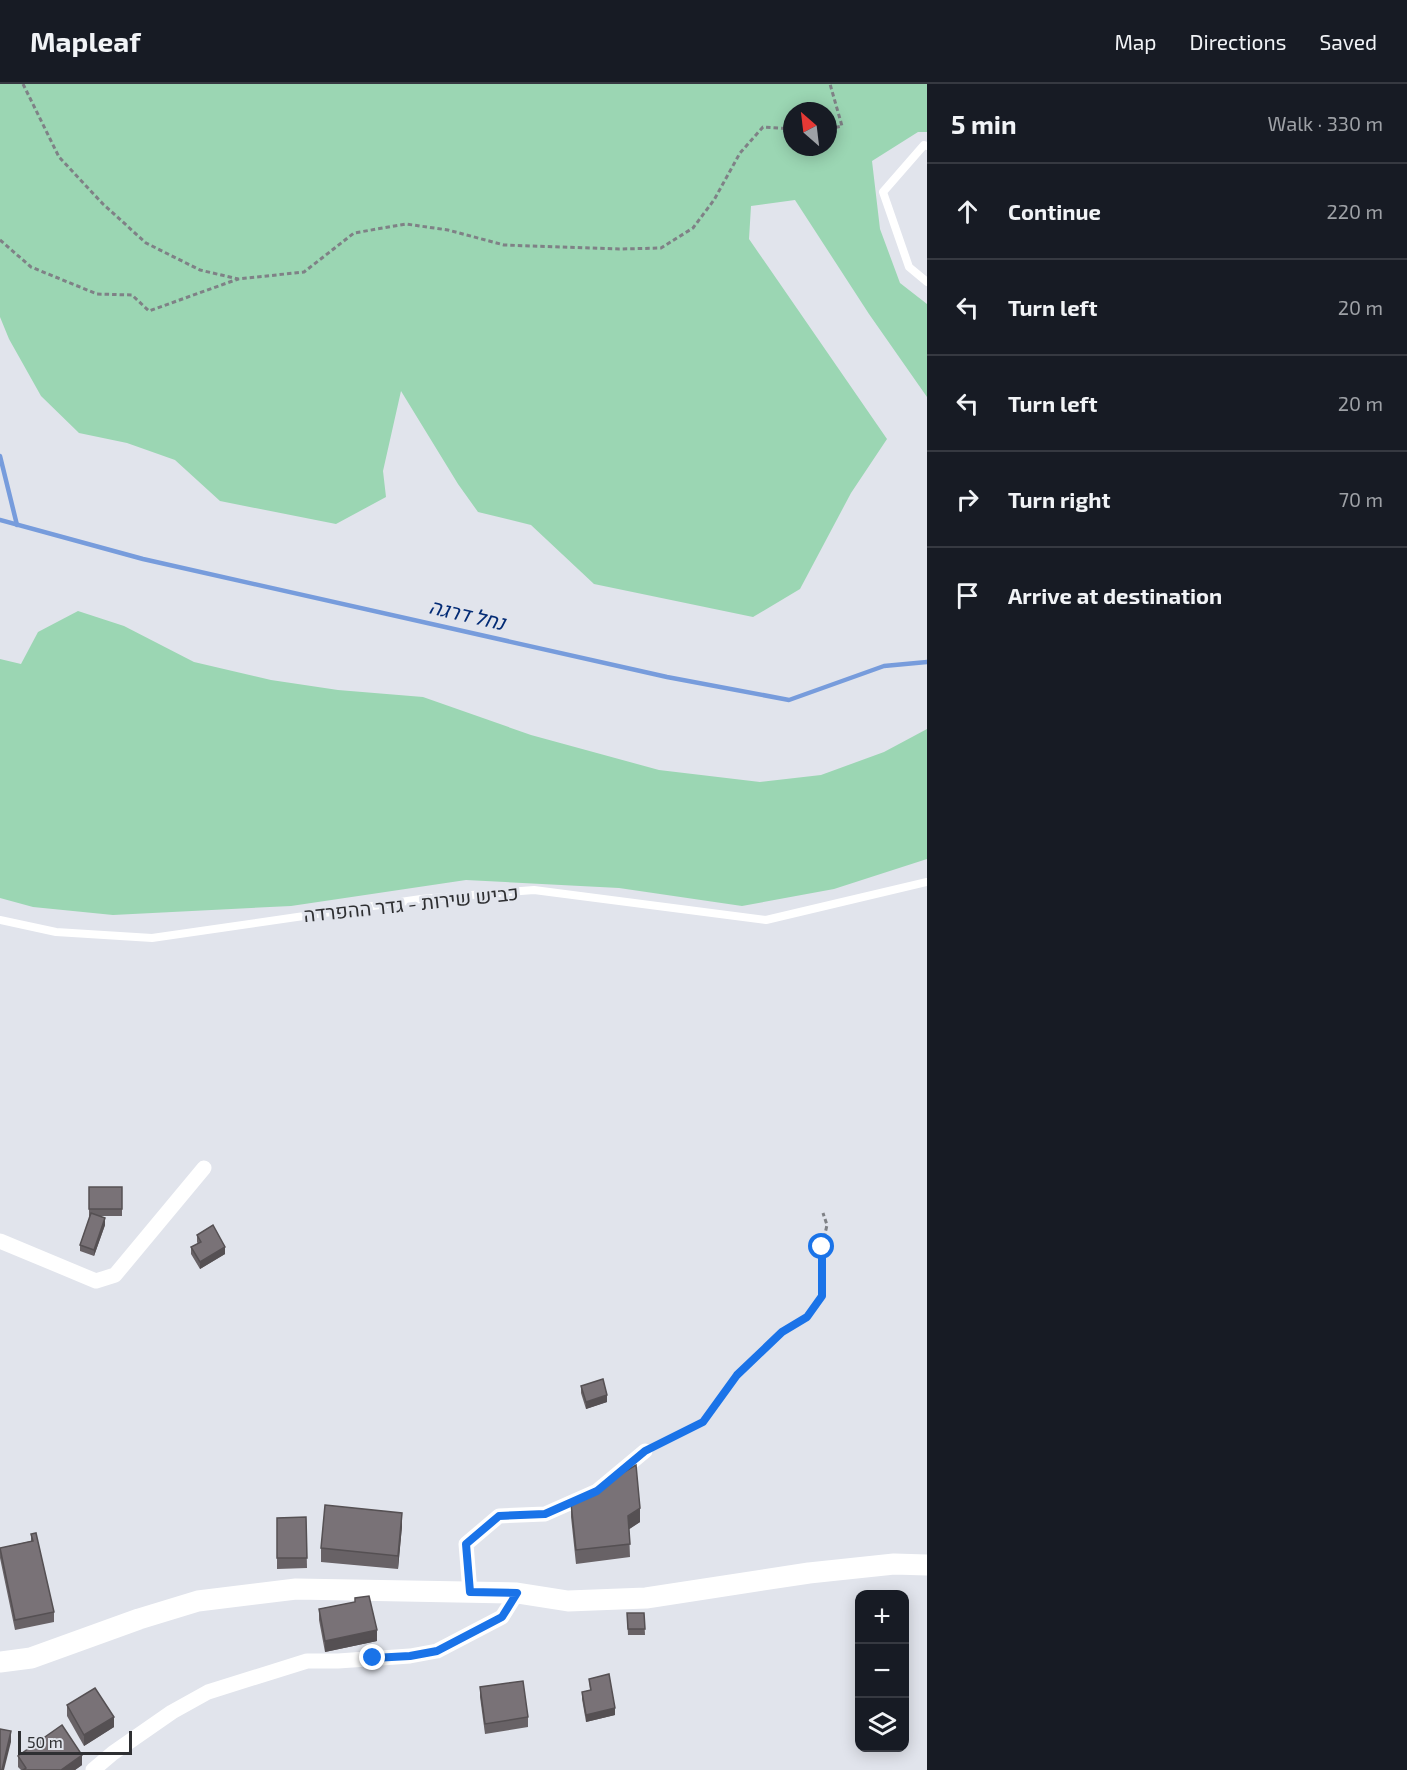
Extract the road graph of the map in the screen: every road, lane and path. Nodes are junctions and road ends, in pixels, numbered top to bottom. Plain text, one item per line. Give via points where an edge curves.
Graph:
1 (23, 84) edge
2 (830, 84) edge
3 (835, 102) edge
4 (837, 108) edge
5 (837, 127) edge
6 (783, 129) edge
7 (927, 146) edge
8 (0, 240) edge
9 (238, 279) junction
10 (927, 282) edge
11 (927, 882) edge
12 (0, 920) edge
13 (204, 1168) dead end
14 (823, 1213) dead end
15 (0, 1241) edge
16 (645, 1451) joint
17 (927, 1565) edge
18 (470, 1592) junction
19 (517, 1593) junction
20 (0, 1662) edge
21 (93, 1770) edge

1 - 9 path via 59,157 146,243 200,270
2 - 3 path
4 - 5 path via 842,126
6 - 9 path via 763,128 740,153 693,228 660,248 504,245 406,224 354,233 304,273
7 - 10 lane via 883,192 909,267
8 - 9 path via 31,267 97,294 132,295 149,311
11 - 12 lane, כביש שירות - גדר ההפרדה via 766,920 534,890 421,899 152,938 56,932
13 - 15 street via 115,1275 96,1281
14 - 16 path via 827,1225 822,1247 822,1296 807,1317 782,1332 737,1375 703,1422
16 - 18 street via 597,1491 545,1514 499,1516 466,1544
17 - 19 street via 894,1564 809,1573 646,1598 568,1601
18 - 19 street
18 - 20 street via 296,1589 198,1601 31,1658
19 - 21 street via 502,1617 437,1651 307,1661 208,1692 172,1712

